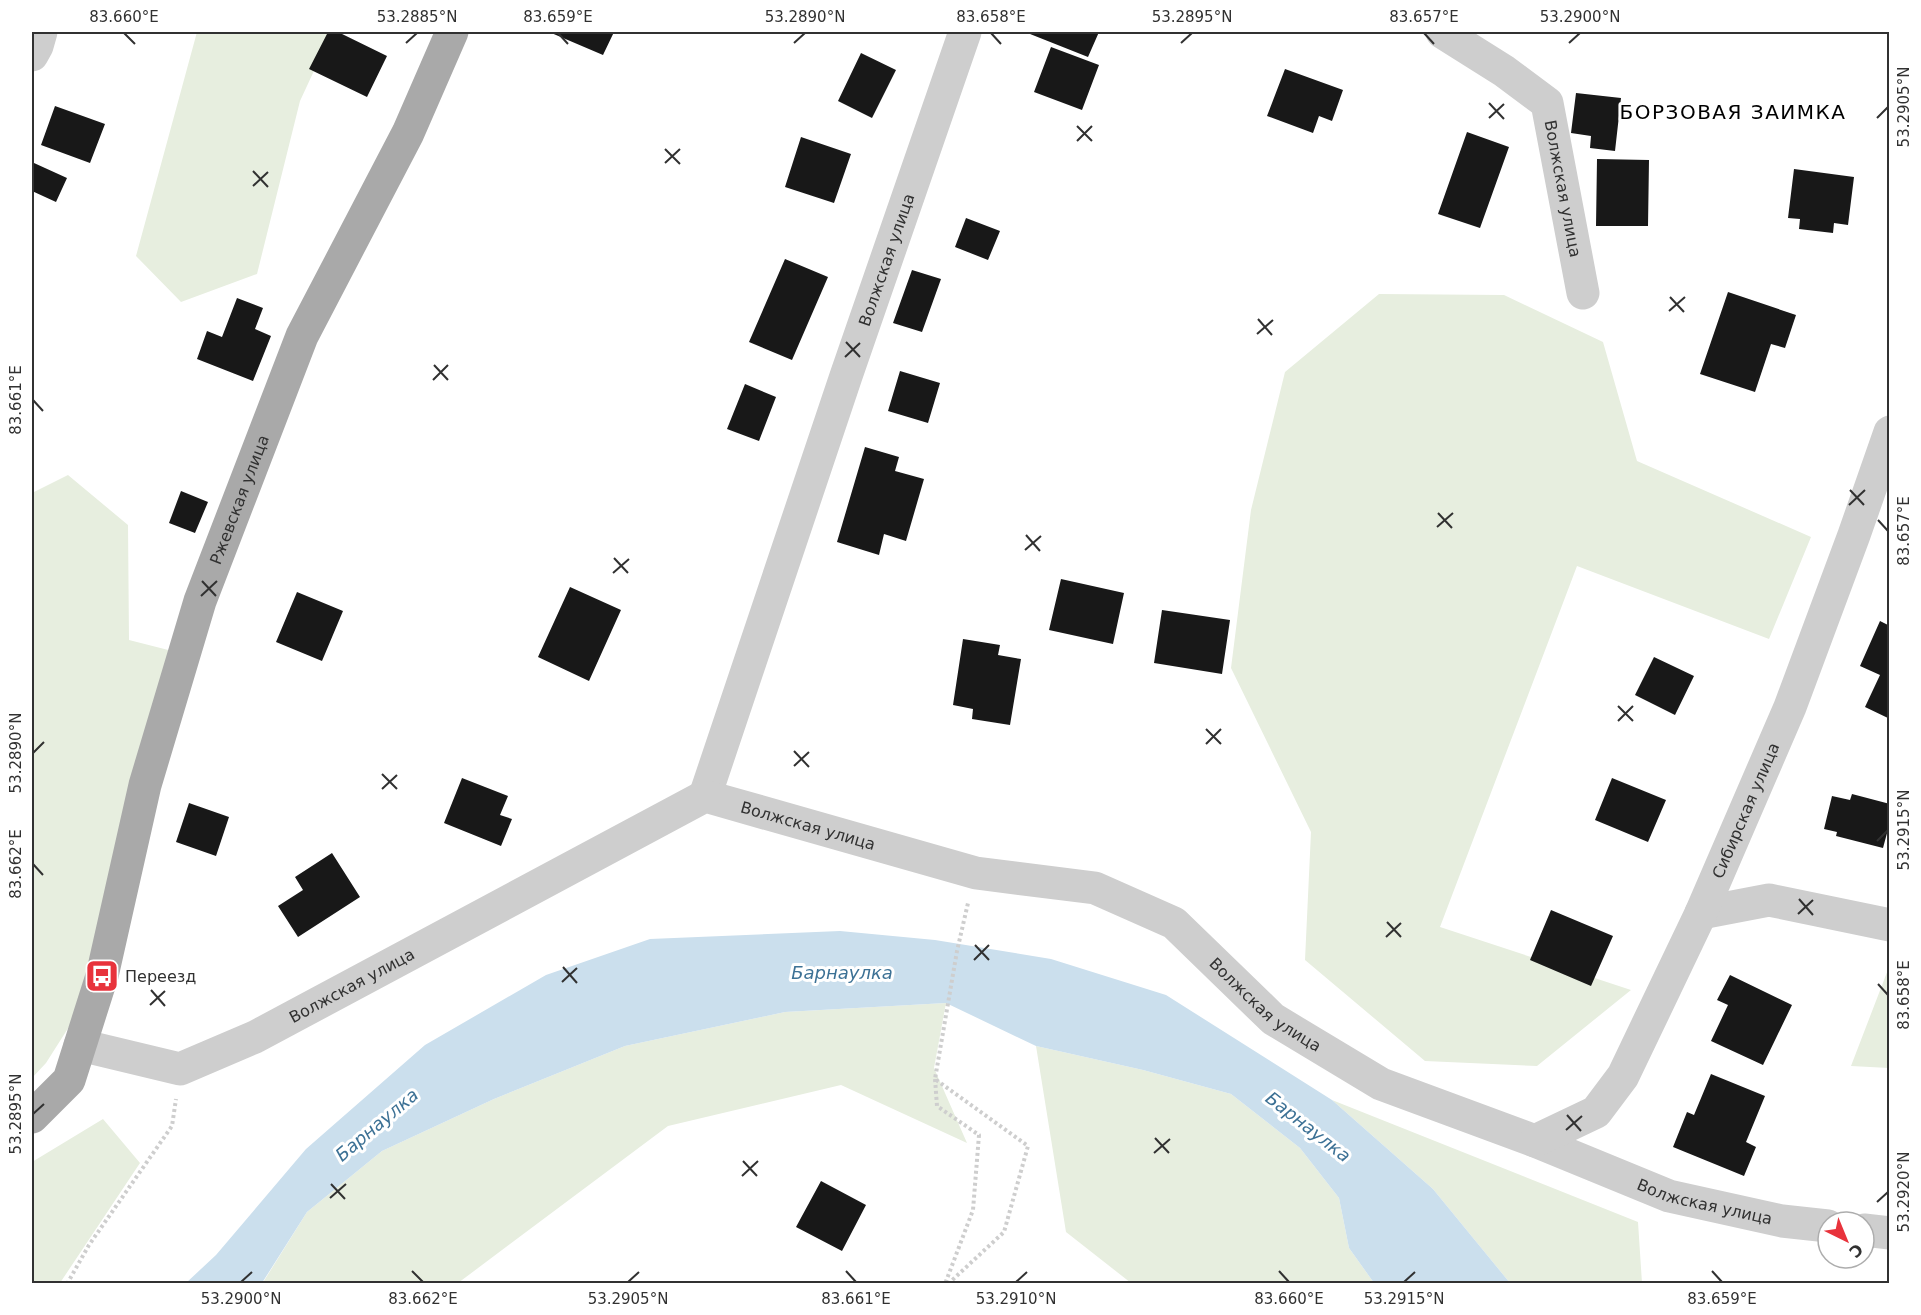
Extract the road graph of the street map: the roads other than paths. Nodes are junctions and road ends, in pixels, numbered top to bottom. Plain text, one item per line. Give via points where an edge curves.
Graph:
1 (41, 32) edge
2 (452, 32) edge
3 (965, 32) edge
4 (1442, 32) edge
5 (32, 55) edge
6 (1583, 293) dead end
7 (1890, 432) edge
8 (705, 796) junction
9 (1701, 913) junction
10 (1890, 924) edge
11 (80, 1045) junction
12 (32, 1117) edge
13 (1535, 1141) junction
14 (1816, 1225) edge

1 - 5 street
2 - 11 main road, Ржевская улица via 408,133 302,336 200,601 145,784 102,976
3 - 8 street, Волжская улица
4 - 6 street, Волжская улица via 1547,103
7 - 9 street, Сибирская улица via 1790,707
8 - 11 street, Волжская улица via 255,1037 180,1069
8 - 13 street, Волжская улица via 976,873 1095,888 1174,923 1273,1019 1381,1083
9 - 10 street via 1769,900
9 - 13 street, Сибирская улица via 1623,1076 1596,1112
11 - 12 main road, Ржевская улица via 69,1080
13 - 14 street, Волжская улица via 1669,1196

